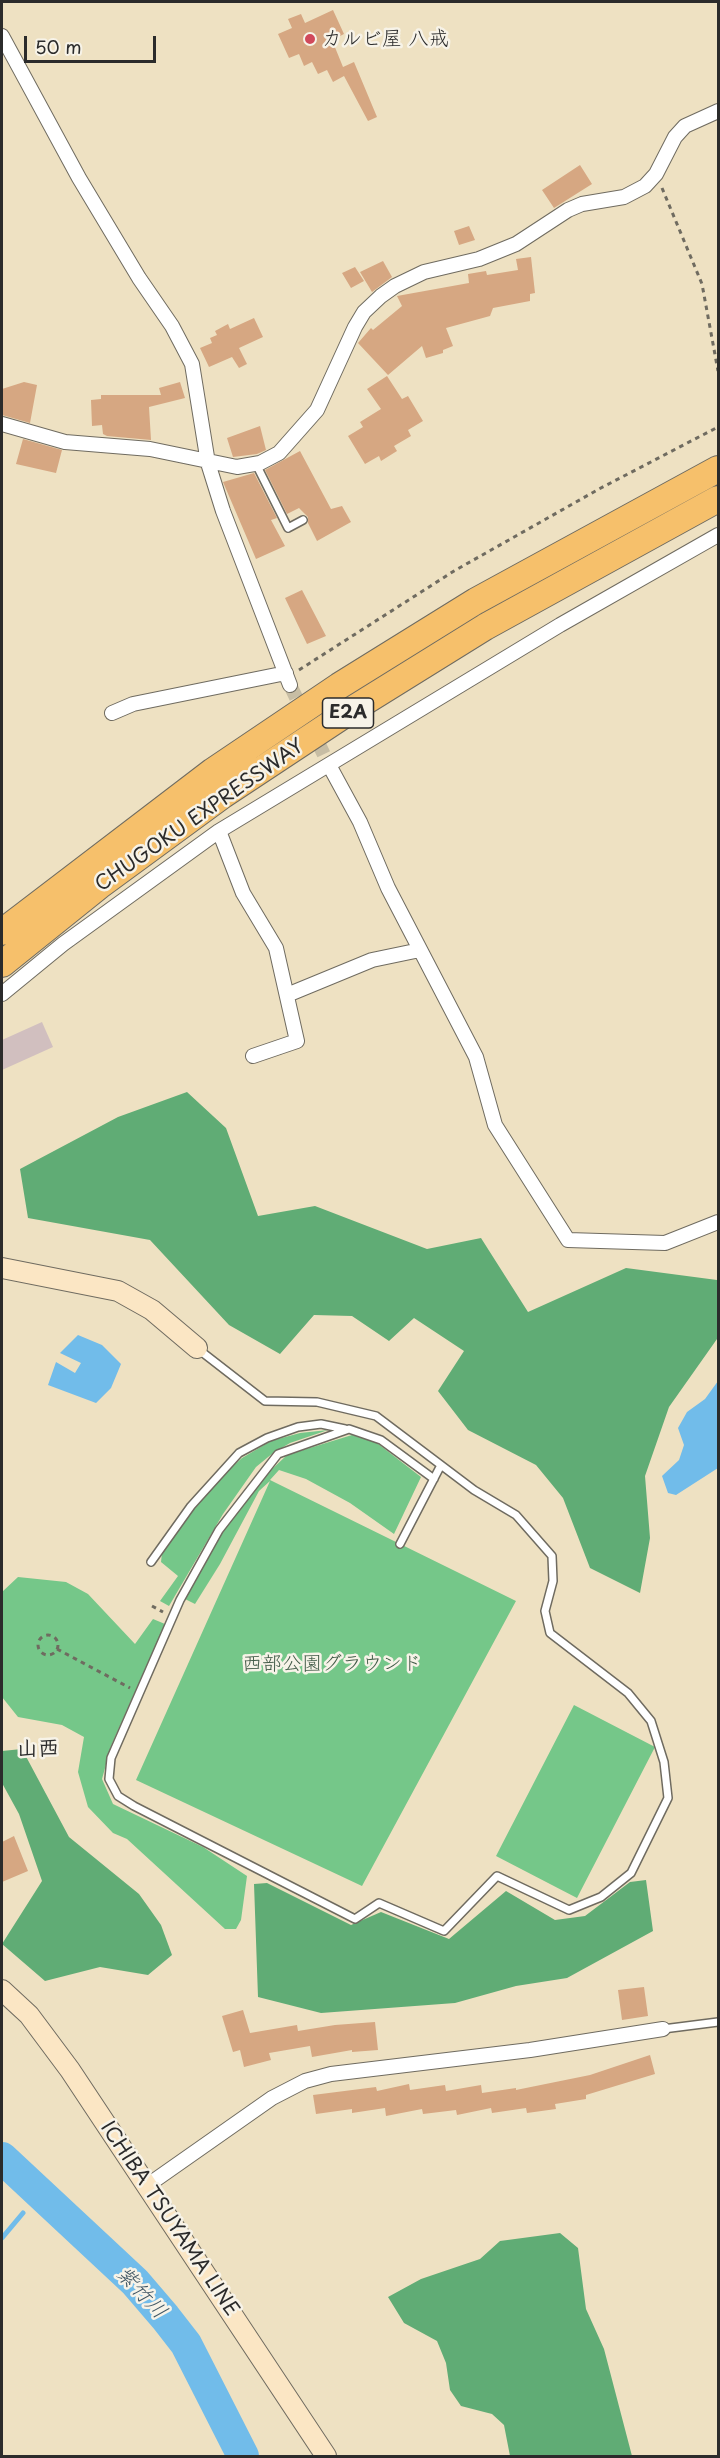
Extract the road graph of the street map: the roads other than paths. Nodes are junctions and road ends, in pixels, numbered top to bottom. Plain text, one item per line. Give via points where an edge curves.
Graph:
1 (2, 36) edge
2 (718, 111) edge
3 (2, 424) edge
4 (208, 463) junction
5 (256, 464) junction
6 (718, 469) edge
7 (718, 499) edge
8 (303, 520) dead end
9 (718, 535) edge
10 (112, 713) dead end
11 (329, 765) junction
12 (219, 831) junction
13 (2, 932) edge
14 (420, 950) junction
15 (2, 964) edge
16 (2, 994) edge
17 (287, 994) junction
18 (253, 1056) dead end
19 (718, 1222) edge
20 (2, 1268) edge
21 (197, 1348) joint
22 (349, 1429) junction
23 (441, 1465) junction
24 (434, 1479) junction
25 (400, 1544) dead end
26 (152, 1562) dead end
27 (2, 1990) edge
28 (718, 2022) edge
29 (663, 2029) joint
30 (148, 2185) junction
31 (326, 2457) edge

1 - 4 street via 79,178 192,364
2 - 5 street via 685,126 645,186 624,197 582,204 516,244 479,259 424,272 395,286 364,312 317,410 279,453
3 - 4 street via 65,442 150,449
4 - 5 street via 237,467
4 - 10 street via 288,679 133,704
5 - 8 lane via 288,528
6 - 13 highway, CHUGOKU EXPRESSWAY / E2A via 476,601 339,686 213,771
7 - 15 highway, CHUGOKU EXPRESSWAY / E2A via 485,627 353,709 223,795 99,886
9 - 11 street
11 - 12 street
11 - 14 street
12 - 16 street via 63,944
12 - 17 street via 243,893 276,948
14 - 17 street via 372,960
14 - 19 street via 476,1058 495,1125 568,1240 665,1243
17 - 18 street via 297,1041
20 - 21 main road via 118,1291 152,1310
21 - 23 lane via 265,1401 317,1402 376,1416
22 - 23 lane via 278,1454 219,1530 191,1580 111,1758 109,1779 118,1796 355,1918 379,1903 444,1931 497,1876 569,1910 601,1897 631,1873 668,1798 664,1762 651,1721 628,1693 550,1634 545,1611 553,1581 552,1556 516,1515
22 - 24 lane via 381,1440
22 - 26 lane via 321,1424 298,1427 239,1453 191,1506
23 - 24 lane
24 - 25 lane
27 - 30 main road, ICHIBA TSUYAMA LINE via 29,2015
28 - 29 lane
29 - 30 street via 332,2074 305,2081 272,2098
30 - 31 main road, ICHIBA TSUYAMA LINE

